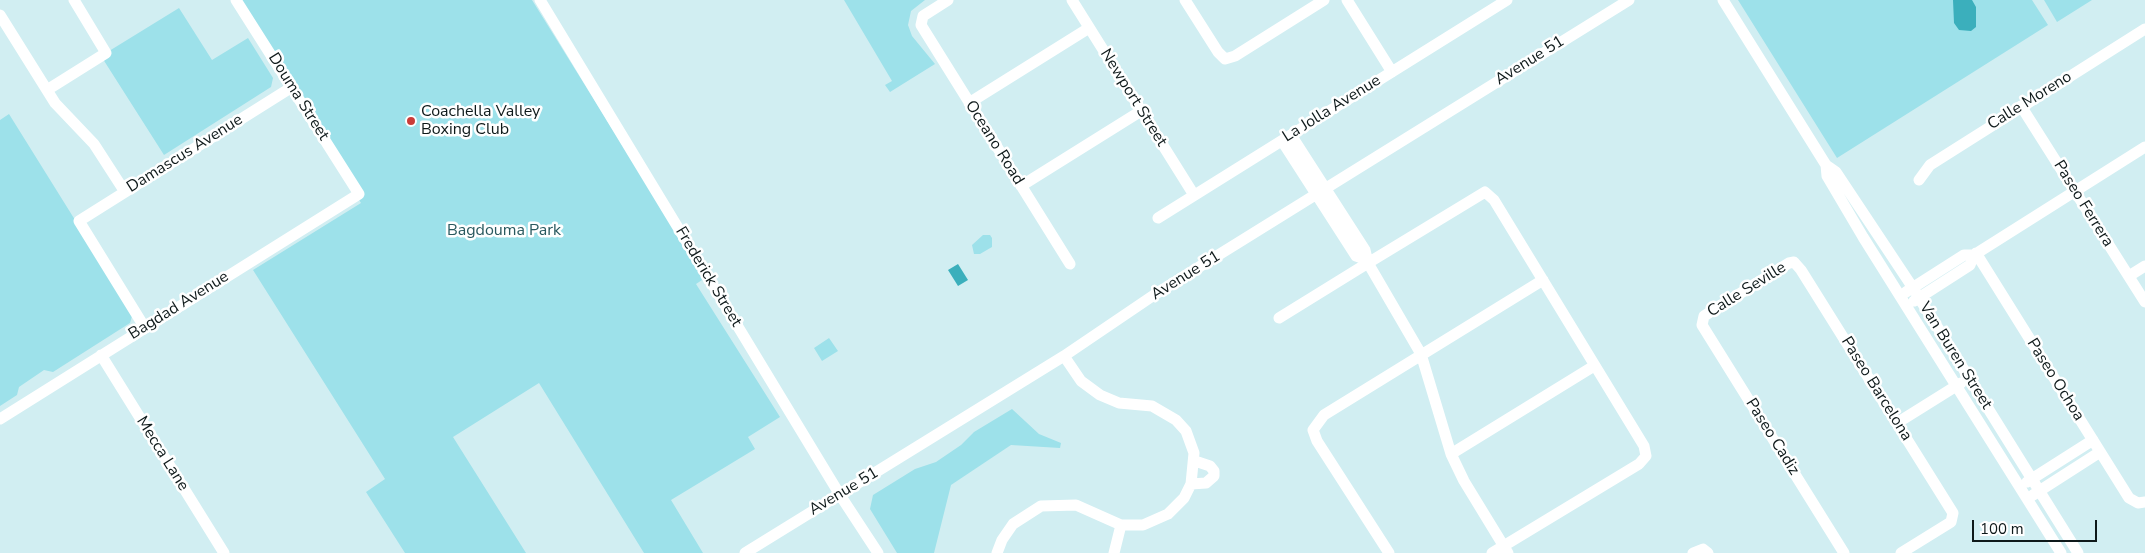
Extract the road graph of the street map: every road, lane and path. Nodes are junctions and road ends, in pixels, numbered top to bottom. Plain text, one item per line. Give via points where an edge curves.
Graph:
1 (74, 0) edge
2 (236, 0) edge
3 (540, 0) edge
4 (948, 0) edge
5 (1072, 0) edge
6 (1185, 0) edge
7 (1324, 0) edge
8 (1347, 0) edge
9 (1507, 0) edge
10 (1629, 0) edge
11 (1723, 0) edge
12 (0, 15) edge
13 (1089, 28) junction
14 (2145, 29) edge
15 (1392, 72) junction
16 (292, 87) junction
17 (47, 90) junction
18 (969, 103) junction
19 (2021, 106) junction
20 (1142, 111) junction
21 (1286, 138) junction
22 (2145, 147) edge
23 (1826, 165) junction
24 (1919, 180) dead end
25 (1021, 186) junction
26 (2076, 191) junction
27 (125, 192) junction
28 (1320, 192) junction
29 (359, 194) joint
30 (1194, 195) junction
31 (1158, 218) dead end
32 (1975, 254) junction
33 (1366, 261) junction
34 (1794, 262) joint
35 (1070, 264) dead end
36 (2145, 266) edge
37 (2129, 276) junction
38 (1543, 280) junction
39 (1916, 294) junction
40 (1903, 301) junction
41 (2145, 302) edge
42 (1279, 318) dead end
43 (1701, 320) joint
44 (146, 328) junction
45 (1420, 354) junction
46 (101, 356) junction
47 (1064, 356) junction
48 (1594, 366) junction
49 (1969, 378) junction
50 (1956, 386) junction
51 (0, 419) edge
52 (1897, 423) junction
53 (2093, 440) junction
54 (2100, 452) junction
55 (1451, 454) junction
56 (1195, 462) junction
57 (2032, 478) junction
58 (1191, 484) junction
59 (2020, 487) junction
60 (2039, 490) junction
61 (840, 495) junction
62 (2027, 498) junction
63 (2141, 503) edge
64 (1121, 525) junction
65 (1505, 549) edge
66 (1906, 552) edge
67 (224, 553) edge
68 (745, 553) edge
69 (878, 553) edge
70 (997, 553) edge
71 (1114, 553) edge
72 (1389, 553) edge
73 (1492, 553) edge
74 (1844, 553) edge
75 (2061, 553) edge
76 (2078, 553) edge

1 - 17 street via 106,53
2 - 16 street, Douma Street
3 - 61 street, Frederick Street
4 - 18 street, Oceano Road via 920,20
5 - 13 street, Newport Street
6 - 7 street via 1225,59 1235,56
8 - 15 street
9 - 15 street, La Jolla Avenue
10 - 28 street, Avenue 51
11 - 23 street, Van Buren Street
12 - 17 street
13 - 18 street
13 - 20 street, Newport Street
14 - 19 street, Calle Moreno
15 - 21 street, La Jolla Avenue
16 - 27 street, Damascus Avenue
16 - 29 street, Douma Street
17 - 27 street via 61,111 100,151
18 - 25 street, Oceano Road
19 - 24 street, Calle Moreno via 1930,166
19 - 26 street, Paseo Ferrera
20 - 25 street
20 - 30 street, Newport Street
21 - 28 street
21 - 30 street, La Jolla Avenue
22 - 26 street
23 - 39 street, Van Buren Street via 1836,172
23 - 40 street, Van Buren Street via 1827,176
25 - 35 street, Oceano Road
26 - 32 street
26 - 37 street, Paseo Ferrera
27 - 44 street, Damascus Avenue via 78,221
28 - 33 street via 1365,250
28 - 47 street, Avenue 51 via 1154,295
29 - 44 street, Bagdad Avenue
30 - 31 street, La Jolla Avenue
32 - 39 street via 1970,265
32 - 53 street, Paseo Ochoa
33 - 38 street via 1485,192 1494,200
33 - 42 street
33 - 45 street
34 - 43 street, Calle Seville
34 - 52 street, Paseo Barcelona
36 - 37 street
37 - 41 street, Paseo Ferrera
38 - 45 street
38 - 48 street
39 - 40 street
39 - 49 street, Van Buren Street
40 - 50 street, Van Buren Street
43 - 74 street, Paseo Cadiz
44 - 46 street, Bagdad Avenue
45 - 55 street
45 - 72 street via 1324,415 1313,430
46 - 51 street, Bagdad Avenue
46 - 67 street, Mecca Lane
47 - 56 street via 1081,381 1100,395 1119,402 1152,406 1176,420 1189,437
47 - 61 street, Avenue 51
48 - 55 street
48 - 65 street via 1644,446 1646,456 1640,464
49 - 50 street
49 - 57 street, Van Buren Street
50 - 52 street
50 - 59 street, Van Buren Street
52 - 66 street, Paseo Barcelona via 1954,518
53 - 54 street, Paseo Ochoa
53 - 57 street
54 - 60 street
54 - 63 street, Paseo Ochoa via 2129,498
55 - 65 street
56 - 58 street
56 - 58 street via 1210,466 1214,476 1206,483
57 - 59 street
57 - 60 street, Van Buren Street
58 - 64 street via 1176,507 1160,520 1143,525
59 - 62 street, Van Buren Street
60 - 62 street
60 - 76 street, Van Buren Street
61 - 68 street, Avenue 51
61 - 69 street, Frederick Street
62 - 75 street, Van Buren Street
64 - 70 street via 1076,505 1042,506 1013,524
64 - 71 street
65 - 73 street

